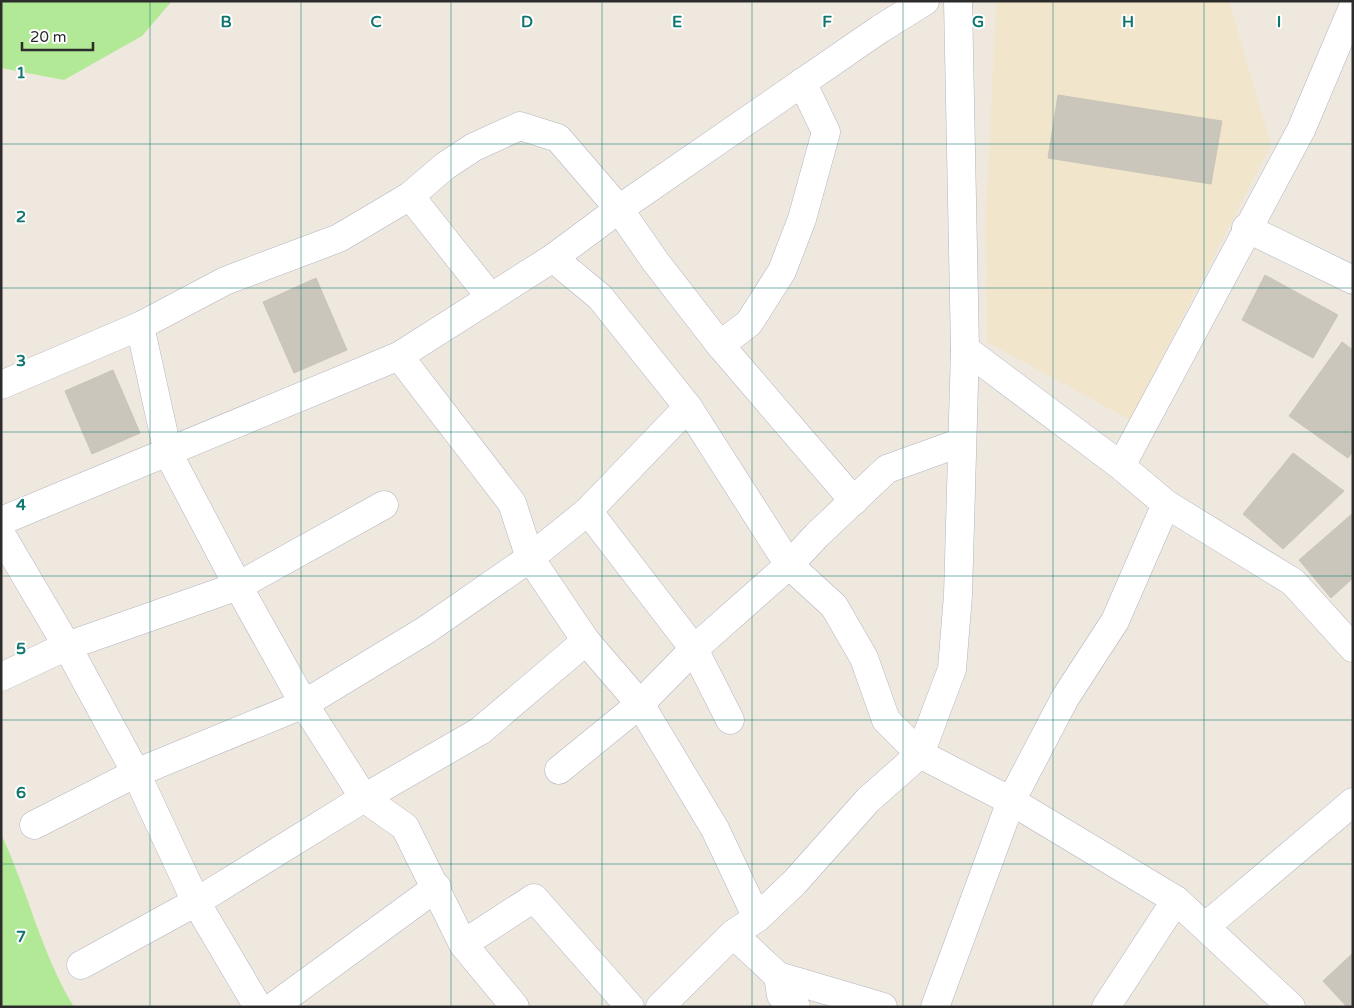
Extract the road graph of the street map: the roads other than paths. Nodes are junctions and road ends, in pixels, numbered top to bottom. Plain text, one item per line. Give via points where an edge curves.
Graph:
1 (925, 1) edge
2 (958, 1) edge
3 (1353, 7) edge
4 (802, 82) junction
5 (410, 196) junction
6 (619, 209) junction
7 (1246, 228) junction
8 (553, 258) junction
9 (1353, 280) edge
10 (491, 298) junction
11 (140, 326) junction
12 (720, 344) junction
13 (965, 349) junction
14 (399, 356) junction
15 (1, 385) edge
16 (688, 408) junction
17 (962, 442) junction
18 (168, 453) junction
19 (1121, 466) junction
20 (854, 501) junction
21 (1166, 504) junction
22 (384, 505) dead end
23 (588, 511) junction
24 (1, 521) edge
25 (1, 534) edge
26 (530, 558) junction
27 (789, 565) junction
28 (238, 586) junction
29 (586, 641) junction
30 (67, 646) junction
31 (1353, 648) edge
32 (694, 649) junction
33 (1, 677) edge
34 (304, 704) junction
35 (640, 704) junction
36 (730, 720) dead end
37 (920, 754) junction
38 (559, 770) dead end
39 (136, 773) junction
40 (364, 798) junction
41 (1011, 801) junction
42 (1353, 802) edge
43 (34, 825) dead end
44 (437, 887) junction
45 (1176, 900) junction
46 (196, 902) junction
47 (757, 918) junction
48 (1206, 926) junction
49 (733, 934) junction
50 (463, 944) junction
51 (81, 965) dead end
52 (778, 976) junction
53 (258, 1007) edge
54 (273, 1007) edge
55 (514, 1007) edge
56 (630, 1007) edge
57 (660, 1007) edge
58 (796, 1007) edge
59 (883, 1007) edge
60 (935, 1007) edge
61 (1106, 1007) edge
62 (1291, 1007) edge

1 - 4 street
2 - 13 street
3 - 7 street via 1301,130
4 - 6 street
4 - 12 street via 826,132 802,219 782,271 749,323
5 - 6 street via 445,166 520,126 558,138
5 - 10 street
5 - 11 street via 339,238 225,281
6 - 8 street
6 - 12 street
7 - 9 street
7 - 19 street
8 - 10 street
8 - 16 street via 600,297
10 - 14 street
11 - 15 street
11 - 18 street
12 - 20 street
13 - 17 street
13 - 19 street
14 - 18 street
14 - 26 street via 512,503
16 - 23 street
16 - 27 street
17 - 20 street via 887,469
17 - 37 street via 958,595 952,669
18 - 24 street
18 - 28 street
19 - 21 street
20 - 27 street
21 - 31 street via 1293,582
21 - 41 street via 1116,622 1066,698
22 - 28 street
23 - 26 street
23 - 32 street
25 - 30 street
26 - 29 street
26 - 34 street via 426,630
27 - 32 street
27 - 37 street via 834,606 864,658 886,720
28 - 30 street
28 - 34 street
29 - 35 street
29 - 40 street via 480,731
30 - 33 street
30 - 39 street
32 - 35 street
32 - 36 street
34 - 39 street
34 - 40 street
35 - 38 street
35 - 47 street via 715,829
37 - 41 street
37 - 47 street via 868,800 794,883
39 - 43 street
39 - 46 street
40 - 44 street via 405,827
40 - 46 street
41 - 45 street
41 - 60 street
42 - 48 street
44 - 50 street
44 - 54 street
45 - 48 street
45 - 61 street
46 - 51 street
46 - 53 street
47 - 49 street
48 - 62 street
49 - 52 street
49 - 57 street
50 - 55 street
50 - 56 street via 534,898
52 - 58 street via 781,995
52 - 59 street

